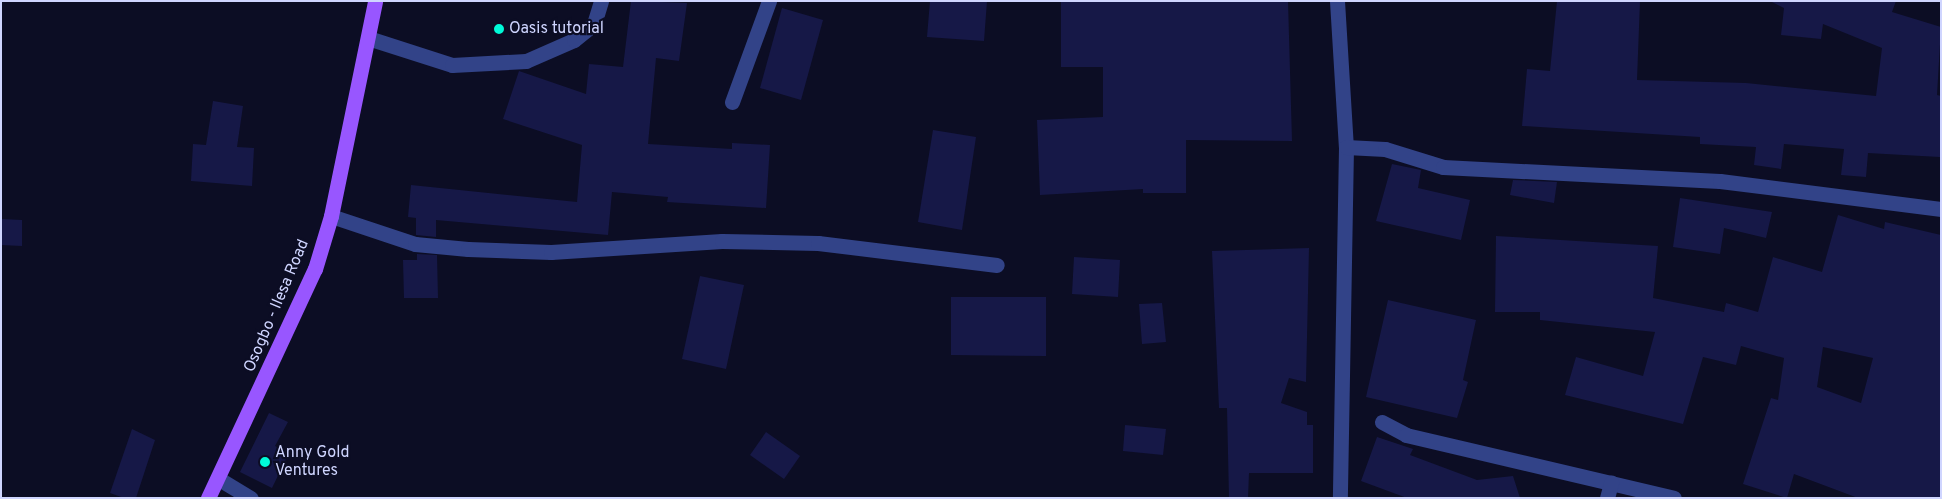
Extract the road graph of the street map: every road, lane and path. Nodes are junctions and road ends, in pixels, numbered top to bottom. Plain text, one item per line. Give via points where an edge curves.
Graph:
1 (375, 1) edge
2 (601, 1) edge
3 (769, 1) edge
4 (1337, 1) edge
5 (368, 38) junction
6 (732, 102) dead end
7 (1346, 147) junction
8 (1941, 209) edge
9 (331, 216) junction
10 (997, 265) dead end
11 (1382, 422) dead end
12 (219, 479) junction
13 (1611, 483) junction
14 (208, 498) edge
15 (251, 498) edge
16 (1340, 498) edge
17 (1607, 498) edge
18 (1674, 498) edge

1 - 5 main road, Osogbo - Ilesa Road
2 - 5 street via 594,24 574,40 526,61 452,65
3 - 6 street
4 - 7 street
5 - 9 main road, Osogbo - Ilesa Road
7 - 8 street via 1385,149 1443,167 1720,180
7 - 16 street
9 - 10 street via 415,244 468,249 552,252 722,241 818,243
9 - 12 main road, Osogbo - Ilesa Road via 311,278
11 - 13 street via 1406,435
12 - 14 main road, Osogbo - Ilesa Road
12 - 15 street
13 - 17 street
13 - 18 street

